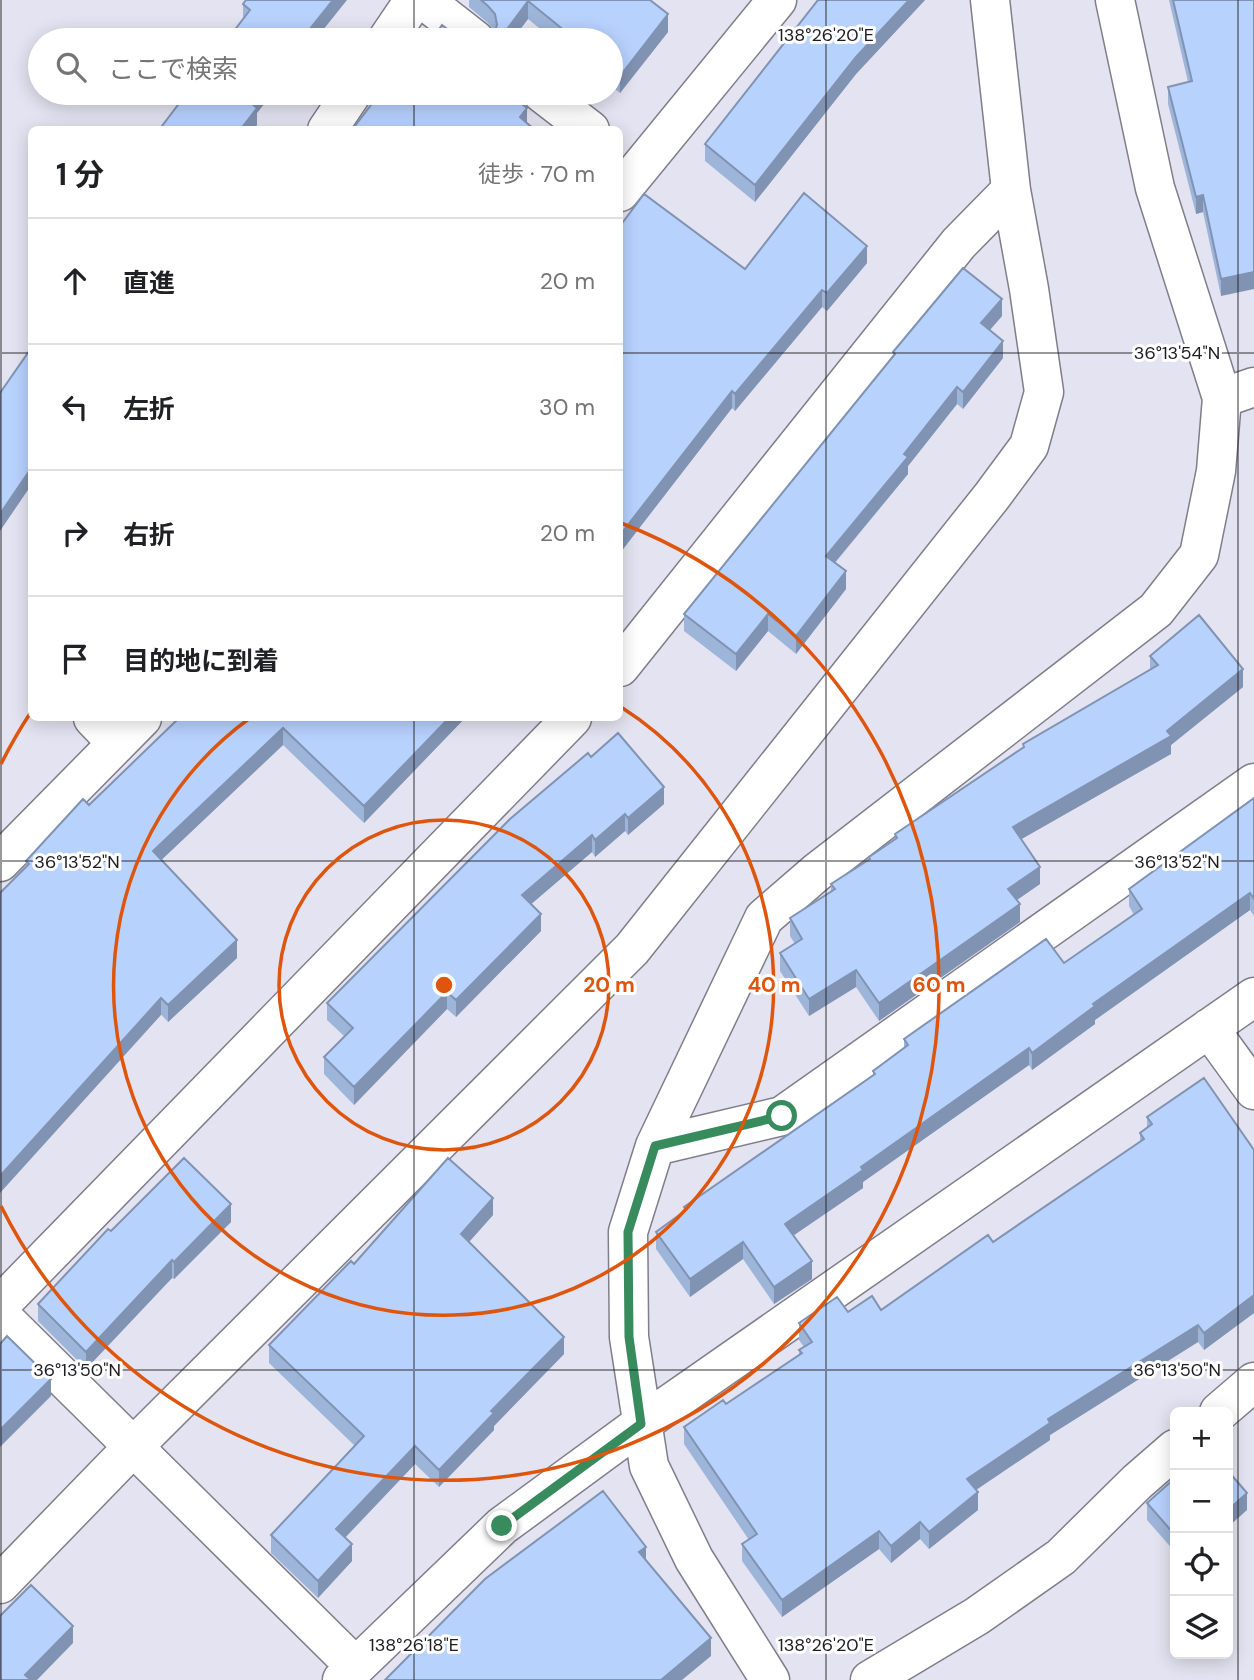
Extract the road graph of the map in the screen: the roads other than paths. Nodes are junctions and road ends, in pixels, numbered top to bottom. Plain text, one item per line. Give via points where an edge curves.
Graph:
1 (414, 0) edge
2 (424, 0) edge
3 (777, 0) edge
4 (990, 0) edge
5 (1115, 0) edge
6 (395, 28) edge
7 (460, 28) edge
8 (344, 105) edge
9 (558, 105) edge
10 (330, 126) edge
11 (585, 126) edge
12 (626, 171) edge
13 (1011, 190) junction
14 (1238, 393) edge
15 (623, 663) edge
16 (569, 721) edge
17 (117, 726) edge
18 (1254, 783) edge
19 (0, 862) edge
20 (1254, 997) edge
21 (1209, 1028) junction
22 (1254, 1090) edge
23 (655, 1146) junction
24 (0, 1305) edge
25 (0, 1315) edge
26 (1254, 1382) edge
27 (1225, 1407) edge
28 (641, 1424) junction
29 (132, 1448) junction
30 (1170, 1453) edge
31 (0, 1584) edge
32 (348, 1673) edge
33 (771, 1680) edge
34 (870, 1680) edge

1 - 6 street
2 - 7 street
3 - 12 street
4 - 13 street
5 - 14 street via 1155,188
8 - 10 street
9 - 11 street
13 - 15 street via 959,243
13 - 29 street via 1044,392 1029,446 632,950
14 - 23 street via 1199,555 1156,610 828,863 764,918
16 - 24 street
17 - 19 street
18 - 23 street via 782,1116
20 - 21 street
21 - 22 street
21 - 28 street
23 - 28 street via 628,1232 629,1337
25 - 29 street
26 - 27 street
28 - 32 street via 502,1526
28 - 33 street via 649,1466 694,1559
29 - 31 street
29 - 32 street
30 - 34 street via 1061,1557 977,1616

